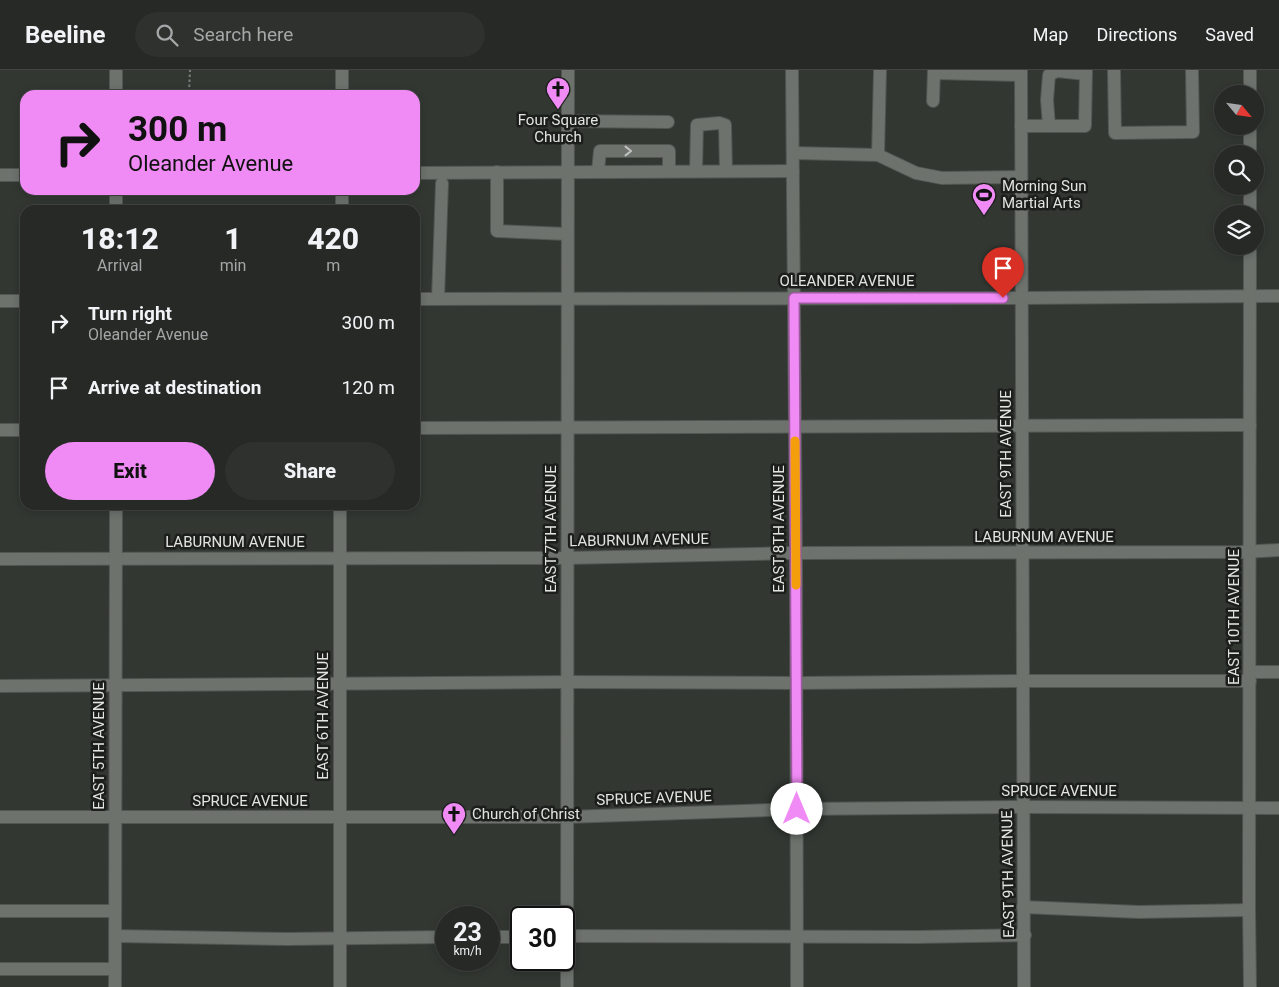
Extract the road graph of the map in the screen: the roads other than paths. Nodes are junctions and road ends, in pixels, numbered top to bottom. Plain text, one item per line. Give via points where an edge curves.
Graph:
1 (116, 70) edge
2 (342, 70) edge
3 (568, 70) edge
4 (792, 70) edge
5 (880, 70) edge
6 (1114, 70) edge
7 (1192, 70) edge
8 (1250, 70) edge
9 (934, 72) edge
10 (1086, 72) edge
11 (1021, 73) edge
12 (1250, 85) edge
13 (116, 90) edge
14 (342, 90) edge
15 (933, 101) dead end
16 (567, 121) junction
17 (668, 122) dead end
18 (1021, 126) junction
19 (1049, 126) junction
20 (793, 152) junction
21 (878, 155) junction
22 (793, 170) junction
23 (669, 171) junction
24 (696, 171) junction
25 (726, 171) junction
26 (497, 172) junction
27 (567, 172) junction
28 (598, 172) junction
29 (420, 173) edge
30 (0, 175) edge
31 (20, 175) edge
32 (1021, 177) junction
33 (442, 182) dead end
34 (567, 234) junction
35 (1250, 255) edge
36 (1250, 296) junction
37 (1279, 296) edge
38 (794, 298) junction
39 (1022, 298) junction
40 (420, 299) edge
41 (438, 299) junction
42 (567, 299) junction
43 (0, 301) edge
44 (20, 301) edge
45 (1250, 425) junction
46 (1022, 426) junction
47 (795, 427) junction
48 (420, 428) edge
49 (567, 428) junction
50 (0, 430) edge
51 (20, 430) edge
52 (116, 510) edge
53 (340, 510) edge
54 (1279, 550) edge
55 (1250, 552) junction
56 (796, 553) junction
57 (1023, 554) junction
58 (340, 558) junction
59 (567, 558) junction
60 (0, 559) edge
61 (116, 559) junction
62 (1279, 672) edge
63 (1250, 676) junction
64 (1024, 680) junction
65 (567, 682) junction
66 (340, 683) junction
67 (796, 683) junction
68 (0, 686) edge
69 (115, 686) junction
70 (1023, 806) junction
71 (1250, 808) junction
72 (1279, 808) edge
73 (797, 809) junction
74 (115, 817) junction
75 (340, 817) junction
76 (567, 817) junction
77 (0, 818) edge
78 (566, 906) edge
79 (1023, 906) junction
80 (1249, 910) junction
81 (0, 911) edge
82 (115, 912) junction
83 (1025, 934) junction
84 (115, 936) junction
85 (575, 936) edge
86 (797, 936) junction
87 (435, 937) edge
88 (340, 938) junction
89 (0, 969) edge
90 (115, 969) junction
91 (567, 971) edge
92 (115, 987) edge
93 (340, 987) edge
94 (567, 987) edge
95 (797, 987) edge
96 (1024, 987) edge
97 (1250, 987) edge

1 - 13 street
2 - 14 street
3 - 16 street, EAST 7TH AVENUE
4 - 20 street, EAST 8TH AVENUE
5 - 21 street
6 - 7 street via 1115,133 1193,132
8 - 12 street
9 - 11 street
9 - 15 street
10 - 19 street via 1049,75
10 - 19 street via 1086,125
11 - 18 street, EAST 9TH AVENUE
16 - 17 street
16 - 27 street, EAST 7TH AVENUE
18 - 19 street
18 - 32 street, EAST 9TH AVENUE
20 - 21 street
20 - 22 street, EAST 8TH AVENUE
21 - 32 street via 916,173 942,178
22 - 25 street
22 - 38 street, EAST 8TH AVENUE
23 - 24 street
23 - 28 street
28 -> 23 street via 600,151 669,151
24 - 25 street
24 - 25 street via 697,125 718,123 725,126
26 - 27 street
26 - 29 street
26 - 34 street via 497,231
27 - 28 street
27 - 34 street, EAST 7TH AVENUE
30 - 31 street
32 - 39 street, EAST 9TH AVENUE
33 - 41 street
34 - 42 street, EAST 7TH AVENUE
35 - 36 street, EAST 10TH AVENUE
36 - 37 street, OLEANDER AVENUE
36 - 39 street, OLEANDER AVENUE
36 - 45 street, EAST 10TH AVENUE
38 - 39 street, OLEANDER AVENUE
38 - 42 street, OLEANDER AVENUE
38 - 47 street, EAST 8TH AVENUE
39 - 46 street, EAST 9TH AVENUE
40 - 41 street, OLEANDER AVENUE
41 - 42 street, OLEANDER AVENUE
42 - 49 street, EAST 7TH AVENUE
43 - 44 street
45 - 46 street
45 - 55 street, EAST 10TH AVENUE
46 - 47 street
46 - 57 street, EAST 9TH AVENUE
47 - 49 street
47 - 56 street, EAST 8TH AVENUE
48 - 49 street
49 - 59 street, EAST 7TH AVENUE
50 - 51 street
52 - 61 street, EAST 5TH AVENUE
53 - 58 street, EAST 6TH AVENUE
54 - 55 street, LABURNUM AVENUE
55 - 57 street, LABURNUM AVENUE
55 - 63 street, EAST 10TH AVENUE
56 - 57 street, LABURNUM AVENUE
56 - 59 street, LABURNUM AVENUE
56 - 67 street, EAST 8TH AVENUE
57 - 64 street, EAST 9TH AVENUE
58 - 59 street, LABURNUM AVENUE
58 - 61 street, LABURNUM AVENUE
58 - 66 street, EAST 6TH AVENUE
59 - 65 street, EAST 7TH AVENUE
60 - 61 street, LABURNUM AVENUE
61 - 69 street, EAST 5TH AVENUE
62 - 63 street
63 - 64 street
63 - 71 street, EAST 10TH AVENUE
64 - 67 street
64 - 70 street, EAST 9TH AVENUE
65 - 66 street
65 - 67 street
65 - 76 street, EAST 7TH AVENUE
66 - 69 street
66 - 75 street, EAST 6TH AVENUE
67 - 73 street, EAST 8TH AVENUE
68 - 69 street
69 - 74 street, EAST 5TH AVENUE
70 - 71 street, SPRUCE AVENUE
70 - 73 street, SPRUCE AVENUE
70 - 79 street, EAST 9TH AVENUE
71 - 72 street, SPRUCE AVENUE
71 - 80 street, EAST 10TH AVENUE
73 - 76 street, SPRUCE AVENUE
73 - 86 street, EAST 8TH AVENUE
74 - 75 street, SPRUCE AVENUE
74 - 77 street, SPRUCE AVENUE
74 - 82 street, EAST 5TH AVENUE
75 - 76 street, SPRUCE AVENUE
75 - 88 street, EAST 6TH AVENUE
76 - 78 street, EAST 7TH AVENUE
79 - 80 street via 1139,912
79 - 83 street, EAST 9TH AVENUE
80 - 97 street, EAST 10TH AVENUE
81 - 82 street
82 - 84 street, EAST 5TH AVENUE
83 - 86 street
83 - 96 street, EAST 9TH AVENUE
84 - 88 street
84 - 90 street, EAST 5TH AVENUE
85 - 86 street
86 - 95 street, EAST 8TH AVENUE
87 - 88 street
88 - 93 street, EAST 6TH AVENUE
89 - 90 street
90 - 92 street, EAST 5TH AVENUE
91 - 94 street, EAST 7TH AVENUE

